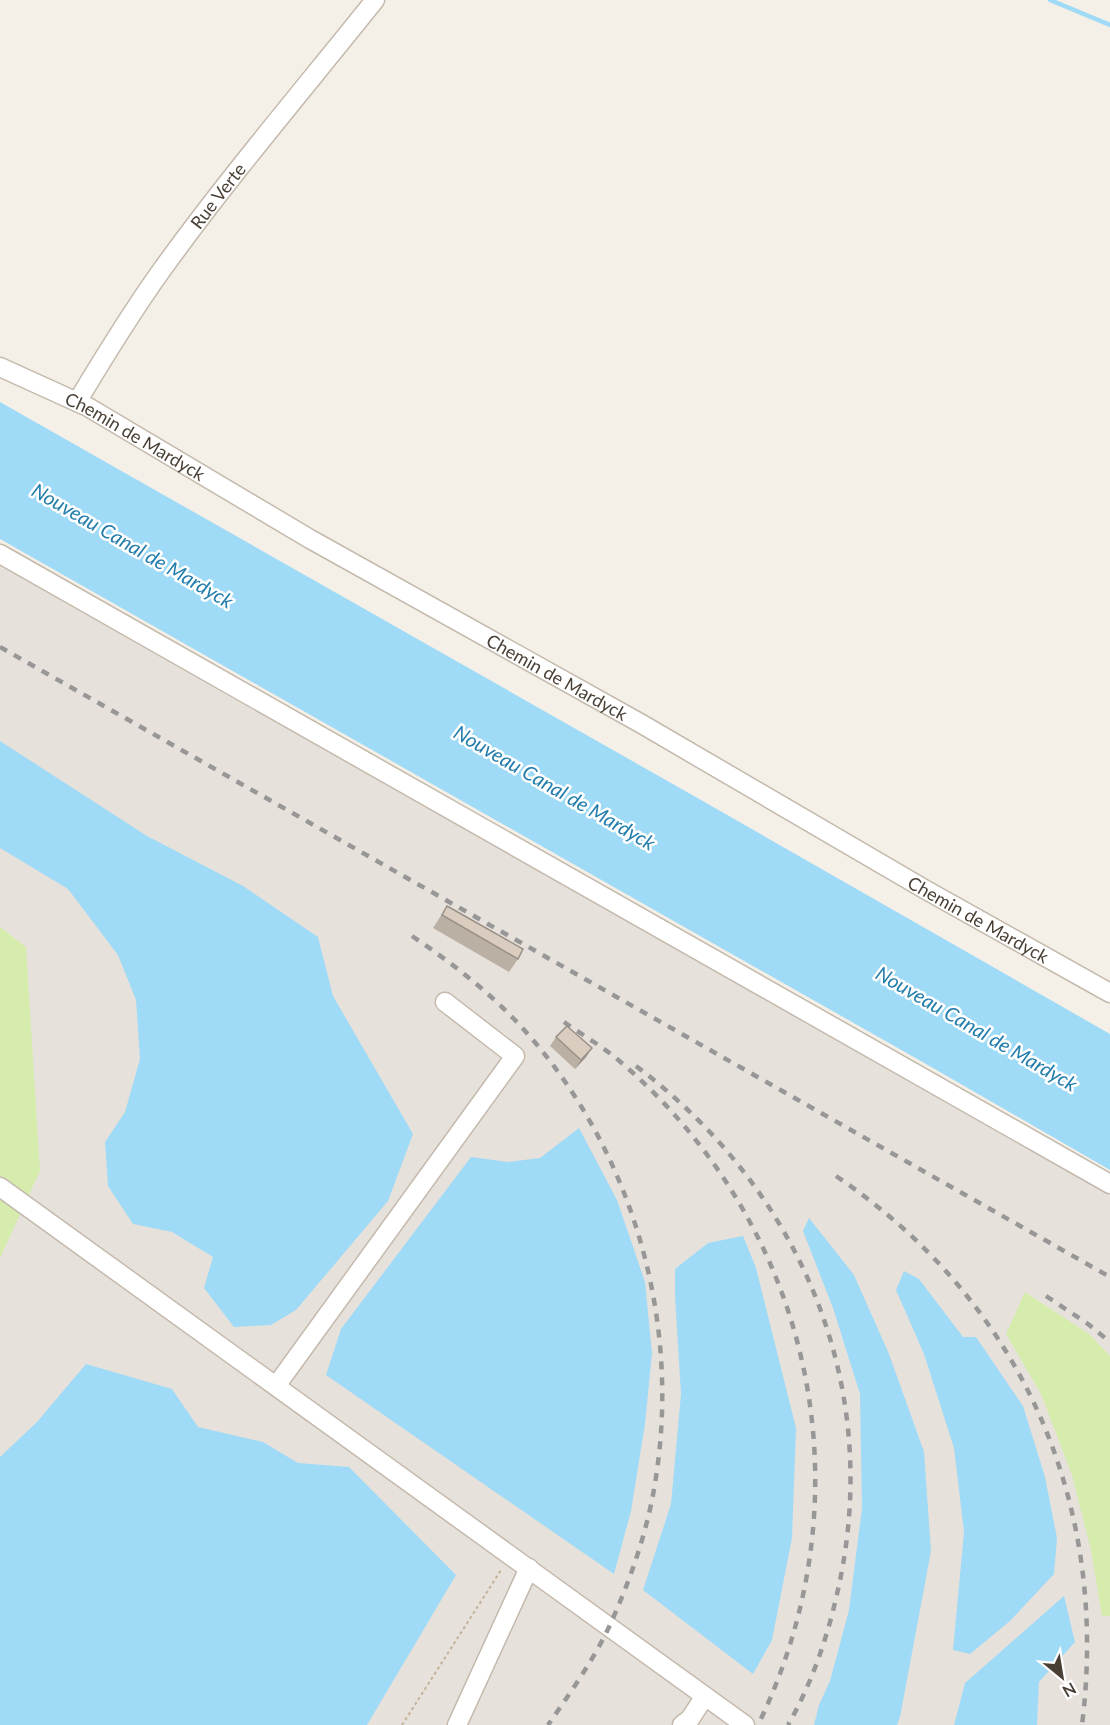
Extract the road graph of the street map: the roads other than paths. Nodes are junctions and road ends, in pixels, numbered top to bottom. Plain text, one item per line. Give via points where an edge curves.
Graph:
1 (375, 0) edge
2 (0, 367) edge
3 (77, 402) junction
4 (0, 554) edge
5 (1110, 993) edge
6 (445, 1002) dead end
7 (1110, 1184) edge
8 (0, 1187) edge
9 (276, 1386) junction
10 (529, 1568) junction
11 (705, 1696) junction
12 (457, 1725) edge
13 (681, 1725) edge
14 (745, 1725) edge

1 - 3 street, Rue Verte via 249,154 161,272
2 - 3 street, Chemin de Mardyck
3 - 5 street, Chemin de Mardyck via 310,539
4 - 7 street
6 - 9 street via 514,1056
8 - 9 street
9 - 10 street
10 - 11 street
10 - 12 street
11 - 13 street via 690,1719
11 - 14 street

